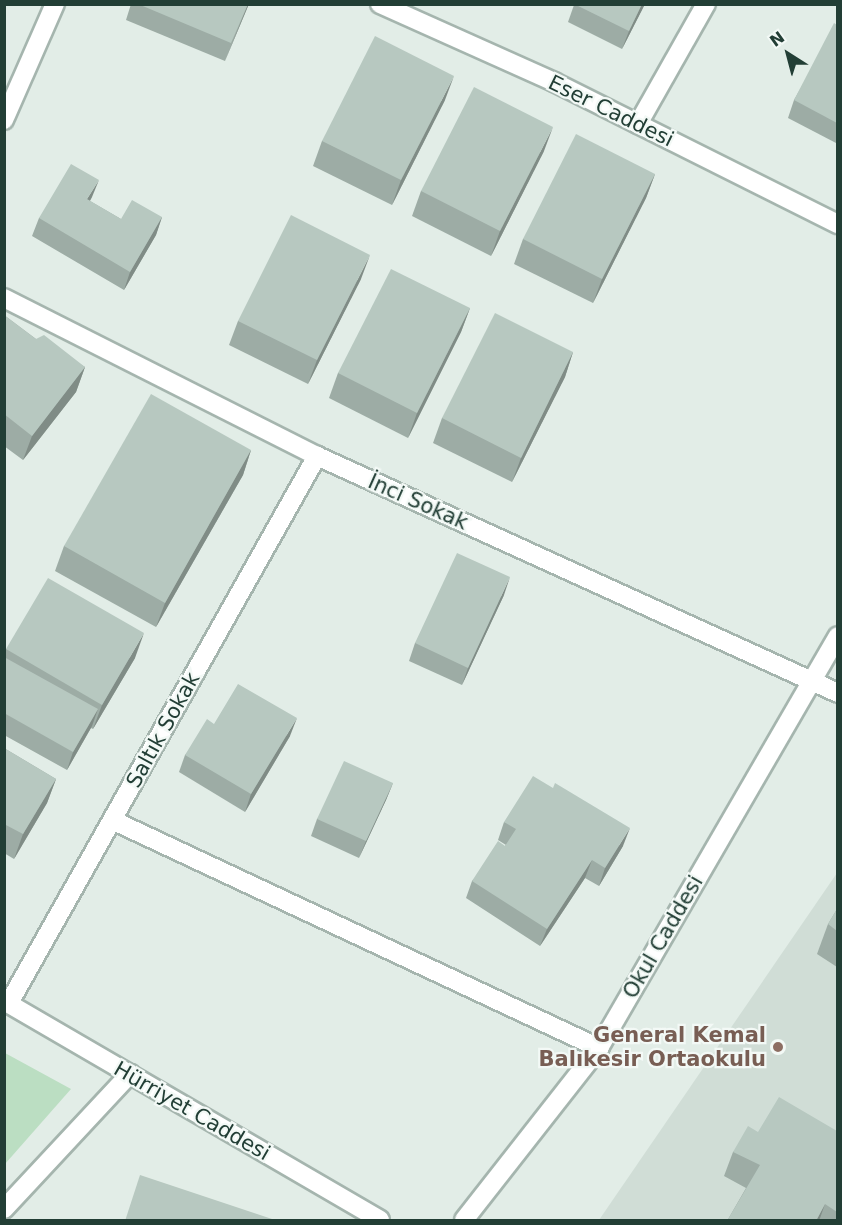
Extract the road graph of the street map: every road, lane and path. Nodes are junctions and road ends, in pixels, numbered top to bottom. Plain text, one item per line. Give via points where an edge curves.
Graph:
1 (55, 4) edge
2 (380, 4) edge
3 (706, 4) edge
4 (4, 120) edge
5 (638, 124) junction
6 (837, 224) edge
7 (4, 298) edge
8 (317, 456) junction
9 (837, 636) edge
10 (812, 681) junction
11 (837, 693) edge
12 (112, 820) junction
13 (7, 1002) edge
14 (599, 1048) junction
15 (130, 1074) junction
16 (4, 1209) edge
17 (380, 1221) edge
18 (464, 1221) edge

1 - 4 street
2 - 5 street, Eser Caddesi
3 - 5 street
5 - 6 street, Eser Caddesi
7 - 8 street, İnci Sokak
8 - 10 street, İnci Sokak
8 - 12 street, Saltık Sokak
9 - 10 street, Okul Caddesi
10 - 11 street, İnci Sokak
10 - 14 street, Okul Caddesi
12 - 13 street, Saltık Sokak
12 - 14 street
13 - 15 street, Hürriyet Caddesi
14 - 18 street, Okul Caddesi
15 - 16 street
15 - 17 street, Hürriyet Caddesi

